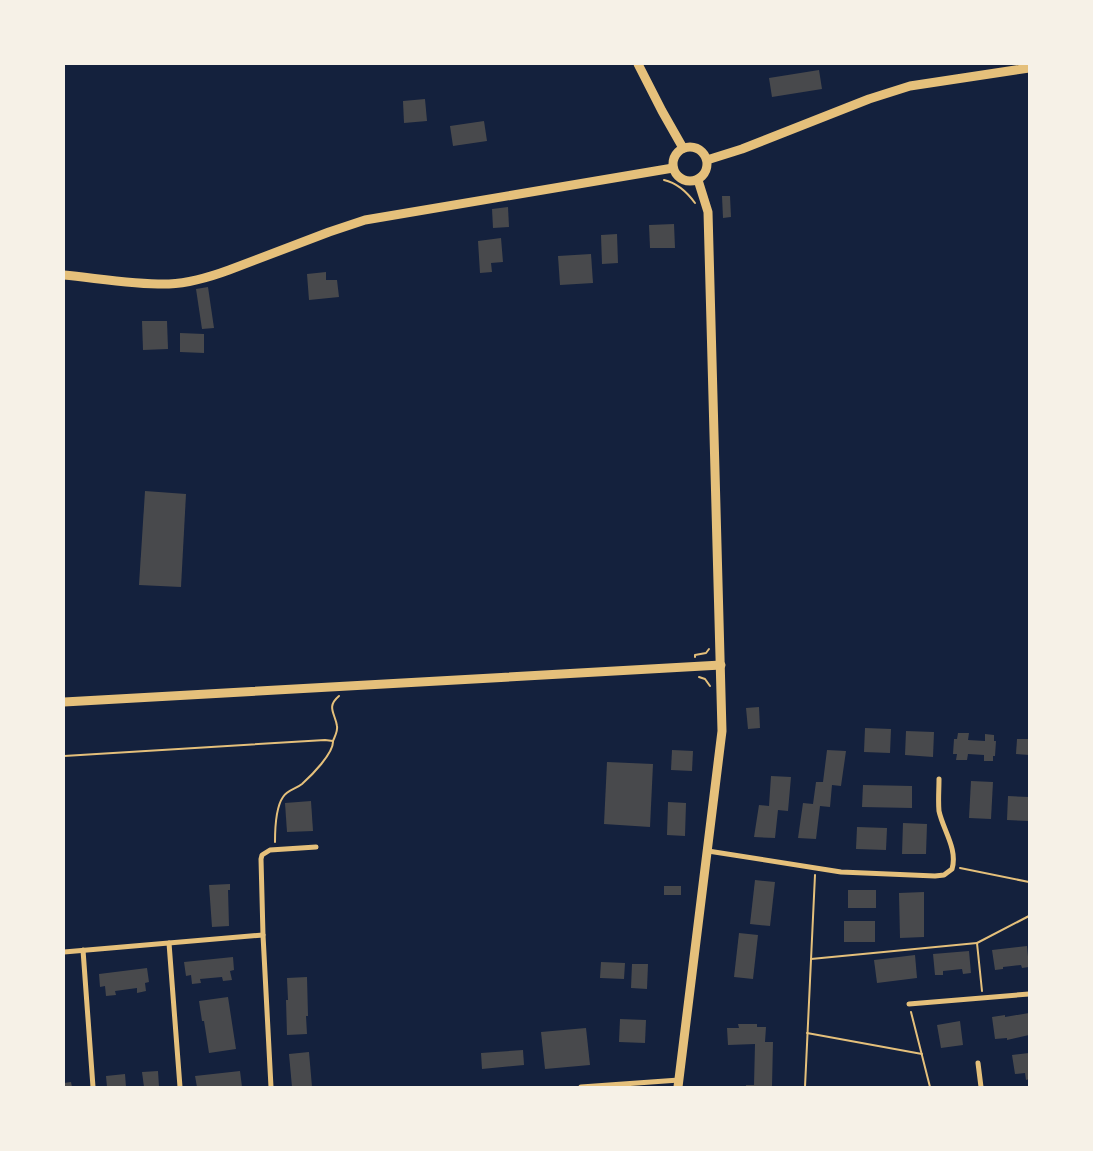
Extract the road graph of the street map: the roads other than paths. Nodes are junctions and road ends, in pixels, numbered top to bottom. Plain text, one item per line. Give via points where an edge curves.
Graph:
1 (638, 64) edge
2 (1029, 68) edge
3 (683, 148) junction
4 (708, 160) junction
5 (673, 168) junction
6 (698, 180) junction
7 (64, 275) edge
8 (721, 665) junction
9 (64, 702) edge
10 (939, 779) dead end
11 (316, 847) dead end
12 (708, 851) junction
13 (263, 935) junction
14 (169, 943) junction
15 (83, 950) junction
16 (64, 952) edge
17 (1029, 994) edge
18 (909, 1004) road end
19 (978, 1063) dead end
20 (679, 1083) edge
21 (93, 1087) edge
22 (180, 1087) edge
23 (271, 1087) edge
24 (581, 1087) edge
25 (981, 1087) edge

1 - 3 street
2 - 4 street via 910,86
3 - 4 street via 695,147
3 - 5 street via 675,156
4 - 6 street via 706,172
5 - 6 street via 685,181
5 - 7 street via 365,220 214,276 183,282 153,283
6 - 8 street via 708,212
8 - 9 street
8 - 12 street via 721,746
10 - 12 street via 940,812 952,848 953,867 949,872 936,876 841,872
11 - 13 street via 276,849 262,855
12 - 20 street
13 - 14 street
13 - 23 street
14 - 15 street
14 - 22 street
15 - 16 street
15 - 21 street
17 - 18 street
19 - 25 street
20 - 24 street

